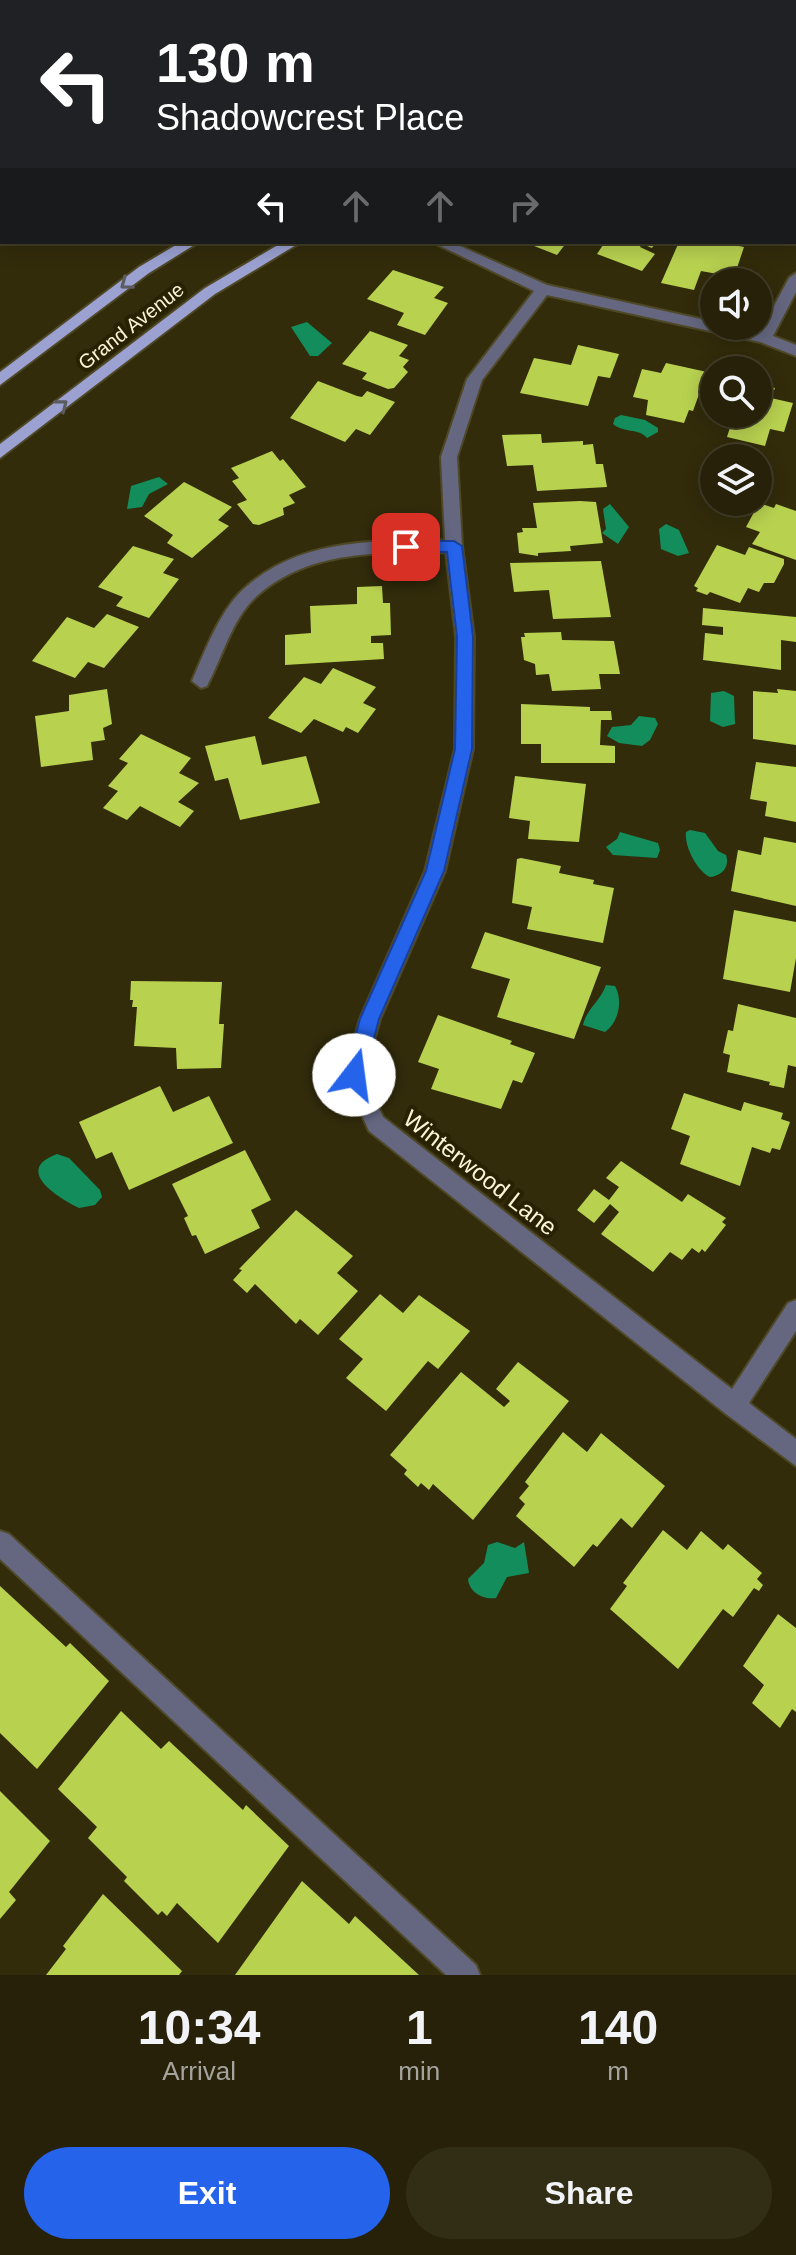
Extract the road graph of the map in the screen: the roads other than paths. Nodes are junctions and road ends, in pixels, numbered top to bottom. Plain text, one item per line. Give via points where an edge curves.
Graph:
1 (189, 244) edge
2 (291, 244) edge
3 (443, 244) edge
4 (796, 278) edge
5 (543, 289) junction
6 (772, 323) edge
7 (700, 324) edge
8 (769, 340) edge
9 (796, 351) edge
10 (0, 380) edge
11 (0, 452) edge
12 (454, 546) junction
13 (201, 681) dead end
14 (796, 1311) edge
15 (734, 1406) junction
16 (796, 1454) edge
17 (0, 1543) edge
18 (466, 1975) edge

1 -> 10 main road, Grand Avenue via 144,270
11 -> 2 main road, Grand Avenue via 210,291
3 - 5 street
4 - 6 street
5 - 7 street
5 - 12 street, Winterwood Lane via 475,379 449,457
8 - 9 street
12 - 13 street via 358,547 296,562 251,591 223,631
12 - 15 street, Winterwood Lane via 465,637 464,749 435,871 370,1019 354,1075 376,1124
14 - 15 street
15 - 16 street, Winterwood Lane
17 - 18 street

